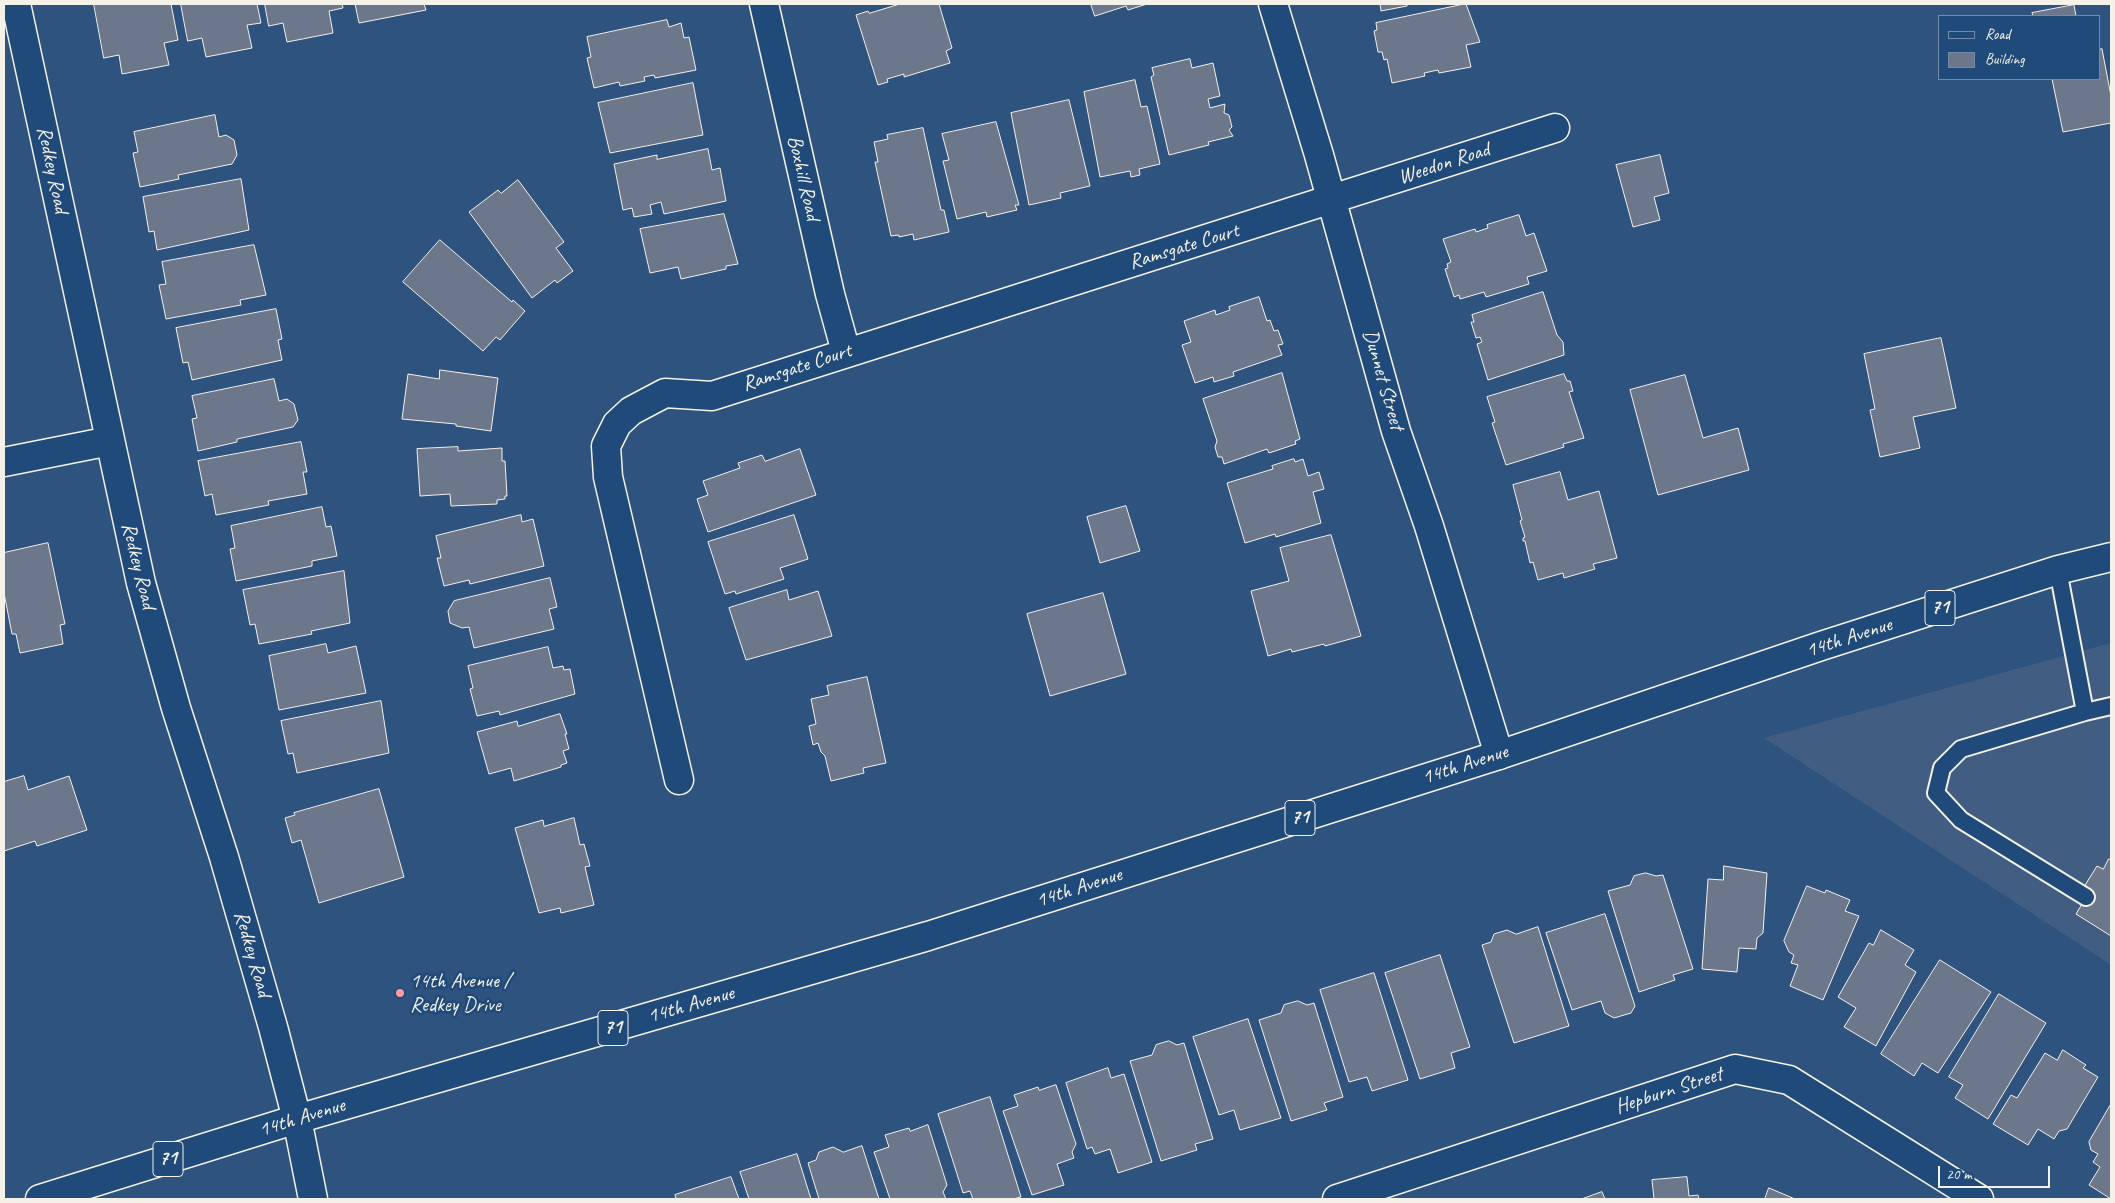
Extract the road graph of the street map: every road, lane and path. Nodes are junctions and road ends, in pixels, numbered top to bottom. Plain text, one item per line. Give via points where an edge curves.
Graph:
1 (16, 4) edge
2 (764, 4) edge
3 (1273, 4) edge
4 (1555, 128) dead end
5 (1333, 200) junction
6 (846, 352) junction
7 (110, 441) junction
8 (4, 462) edge
9 (2111, 557) edge
10 (2058, 570) junction
11 (2111, 706) edge
12 (2085, 712) junction
13 (1499, 754) junction
14 (679, 780) dead end
15 (2086, 897) dead end
16 (297, 1119) junction
17 (40, 1199) edge
18 (313, 1199) edge
19 (1337, 1199) edge
20 (1979, 1199) edge

1 - 7 street, Redkey Road
2 - 6 street, Boxhill Road
3 - 5 street, Dunnet Street
4 - 5 street, Weedon Road
5 - 6 street, Ramsgate Court
5 - 13 street, Dunnet Street via 1396,430
6 - 14 street, Ramsgate Court via 712,396 665,393 631,410 617,424 606,446 608,477
7 - 8 street
7 - 16 street, Redkey Road via 141,582 176,708 230,876
9 - 10 street, 14th Avenue / 71
10 - 12 lane
10 - 13 street, 14th Avenue / 71
11 - 12 lane
12 - 15 lane via 1961,749 1942,768 1936,793 1961,820
13 - 16 street, 14th Avenue / 71 via 928,936
16 - 17 street, 14th Avenue / 71
16 - 18 street, Redkey Road
19 - 20 street, Hepburn Street via 1735,1069 1789,1080

